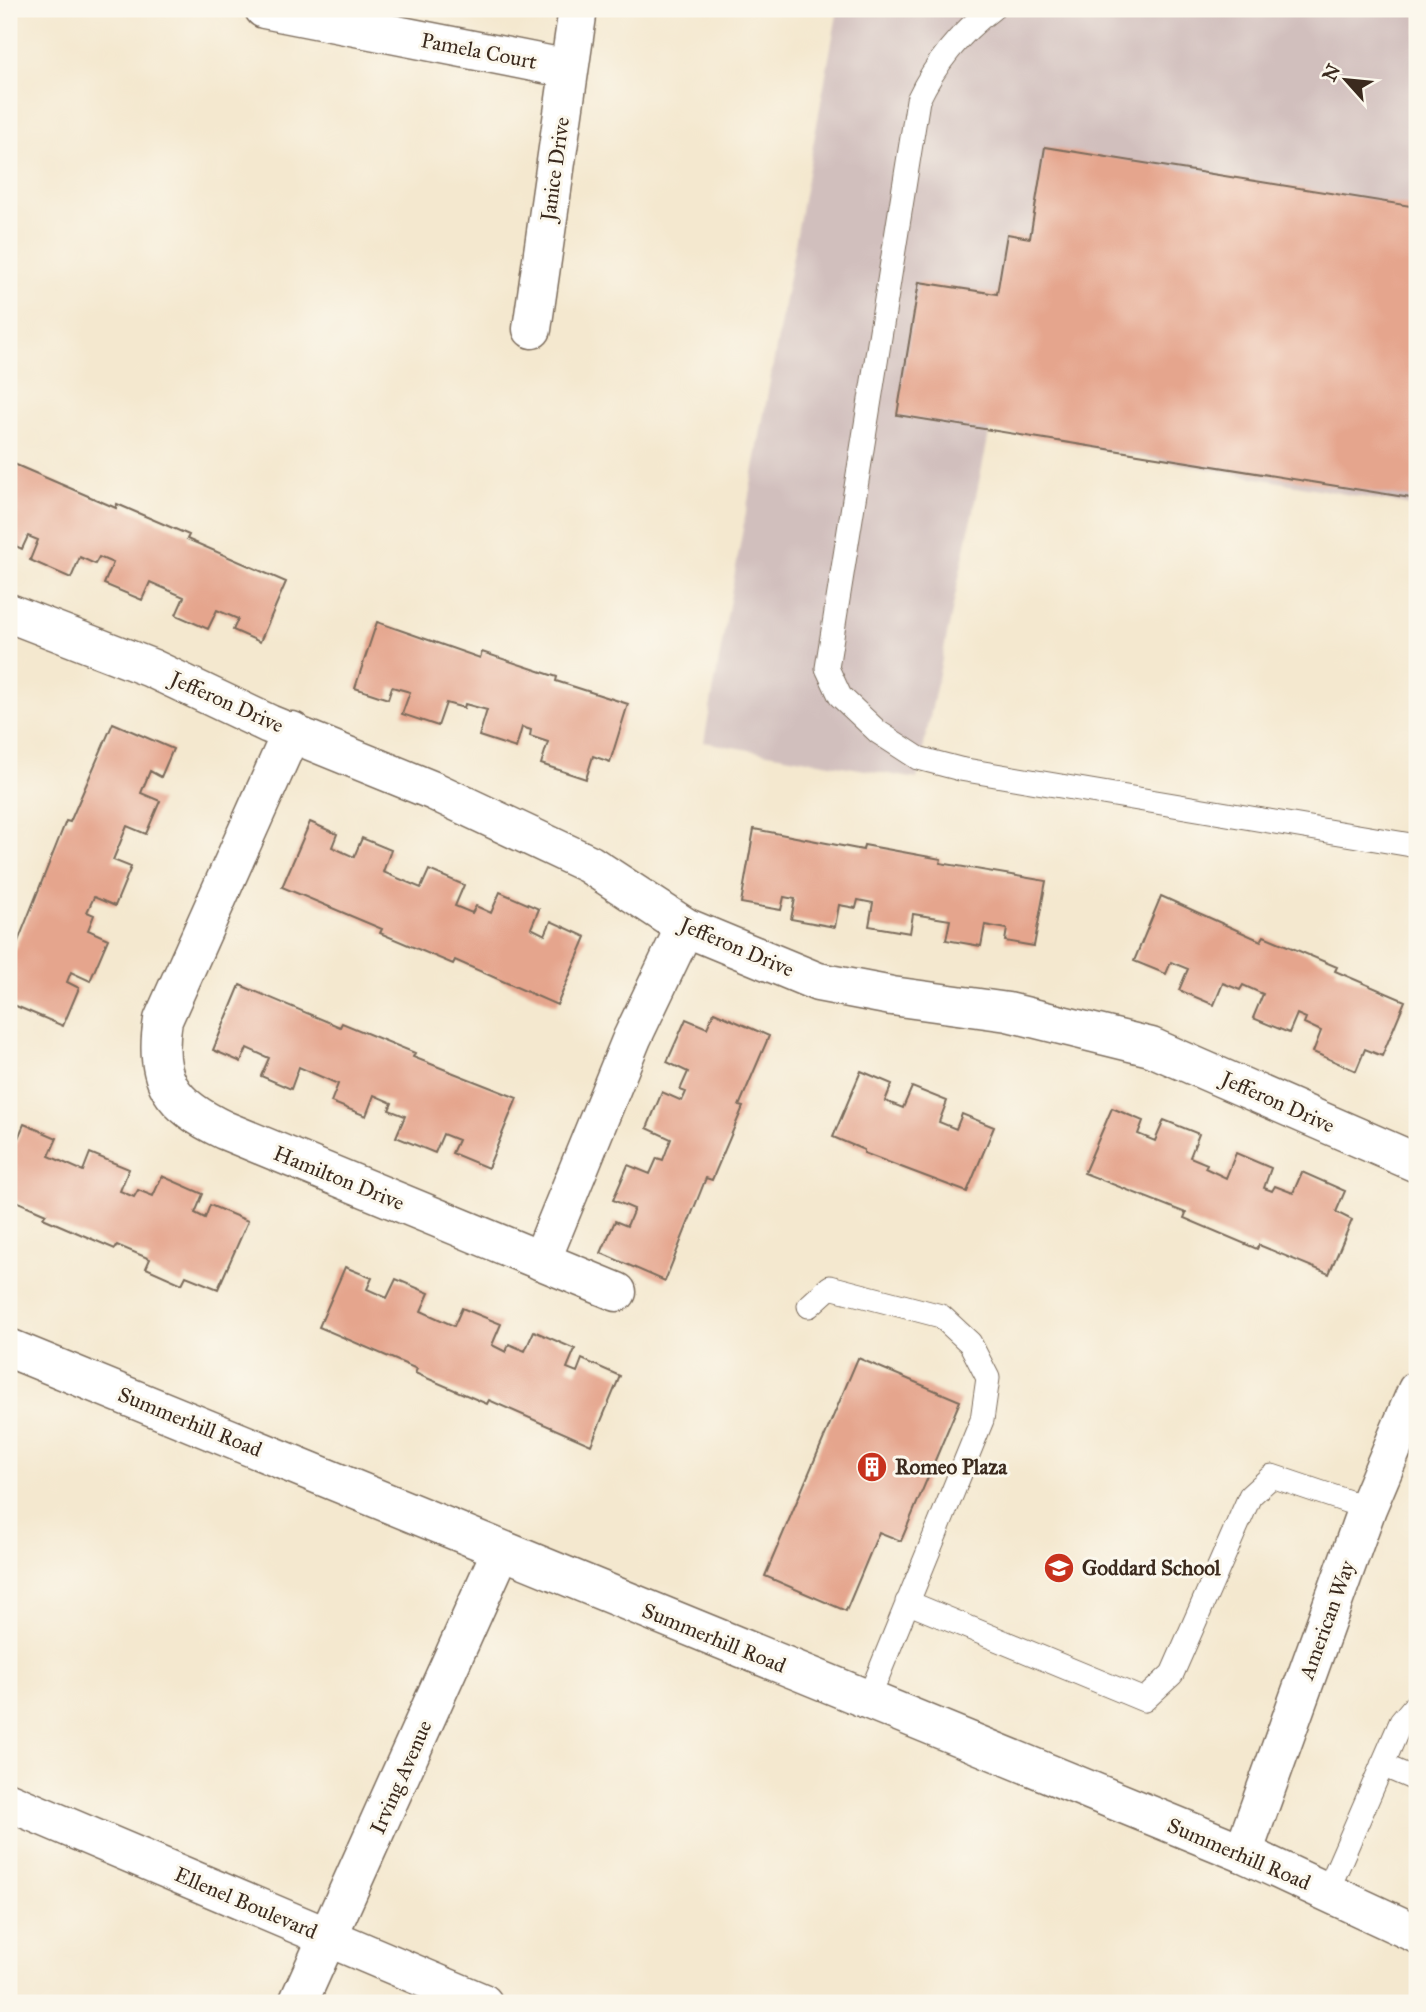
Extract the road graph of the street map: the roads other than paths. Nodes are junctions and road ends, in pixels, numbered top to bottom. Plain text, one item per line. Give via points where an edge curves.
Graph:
1 (264, 9) edge
2 (578, 9) edge
3 (992, 9) edge
4 (569, 69) junction
5 (532, 330) dead end
6 (9, 613) edge
7 (292, 731) junction
8 (1417, 846) edge
9 (685, 927) junction
10 (1417, 1163) edge
11 (541, 1261) junction
12 (617, 1292) dead end
13 (809, 1306) dead end
14 (9, 1348) edge
15 (1417, 1390) edge
16 (1367, 1508) junction
17 (501, 1550) junction
18 (906, 1602) junction
19 (868, 1700) junction
20 (1417, 1703) edge
21 (1382, 1765) junction
22 (1417, 1780) edge
23 (9, 1802) edge
24 (1243, 1853) junction
25 (1327, 1892) junction
26 (1417, 1934) edge
27 (330, 1938) junction
28 (298, 2003) edge
29 (483, 2003) edge

1 - 4 street, Pamela Court
2 - 4 street, Janice Drive
3 - 8 lane via 974,22 931,73 918,100 827,668 840,696 878,732 918,758 960,769
4 - 5 street, Janice Drive
6 - 7 street, Jefferon Drive via 151,668
7 - 9 street, Jefferon Drive via 589,864
7 - 11 street, Hamilton Drive via 163,1020 159,1046 163,1073 175,1097 194,1116
9 - 10 street, Jefferon Drive via 818,982 1008,1012 1151,1047
9 - 11 street via 632,1038
11 - 12 street, Hamilton Drive
13 - 18 lane via 830,1287 941,1316 970,1343 988,1378 982,1420
14 - 17 street, Summerhill Road
15 - 16 street, American Way
16 - 18 lane via 1272,1476 1250,1496 1172,1674 1144,1700
16 - 24 street, American Way
17 - 19 street, Summerhill Road
17 - 27 street, Irving Avenue
18 - 19 lane
19 - 24 street, Summerhill Road
20 - 21 lane via 1402,1722
21 - 22 lane
21 - 25 lane
23 - 27 street, Ellenel Boulevard
24 - 25 street, Summerhill Road
25 - 26 street, Summerhill Road
27 - 28 street, Irving Avenue
27 - 29 street, Ellenel Boulevard

